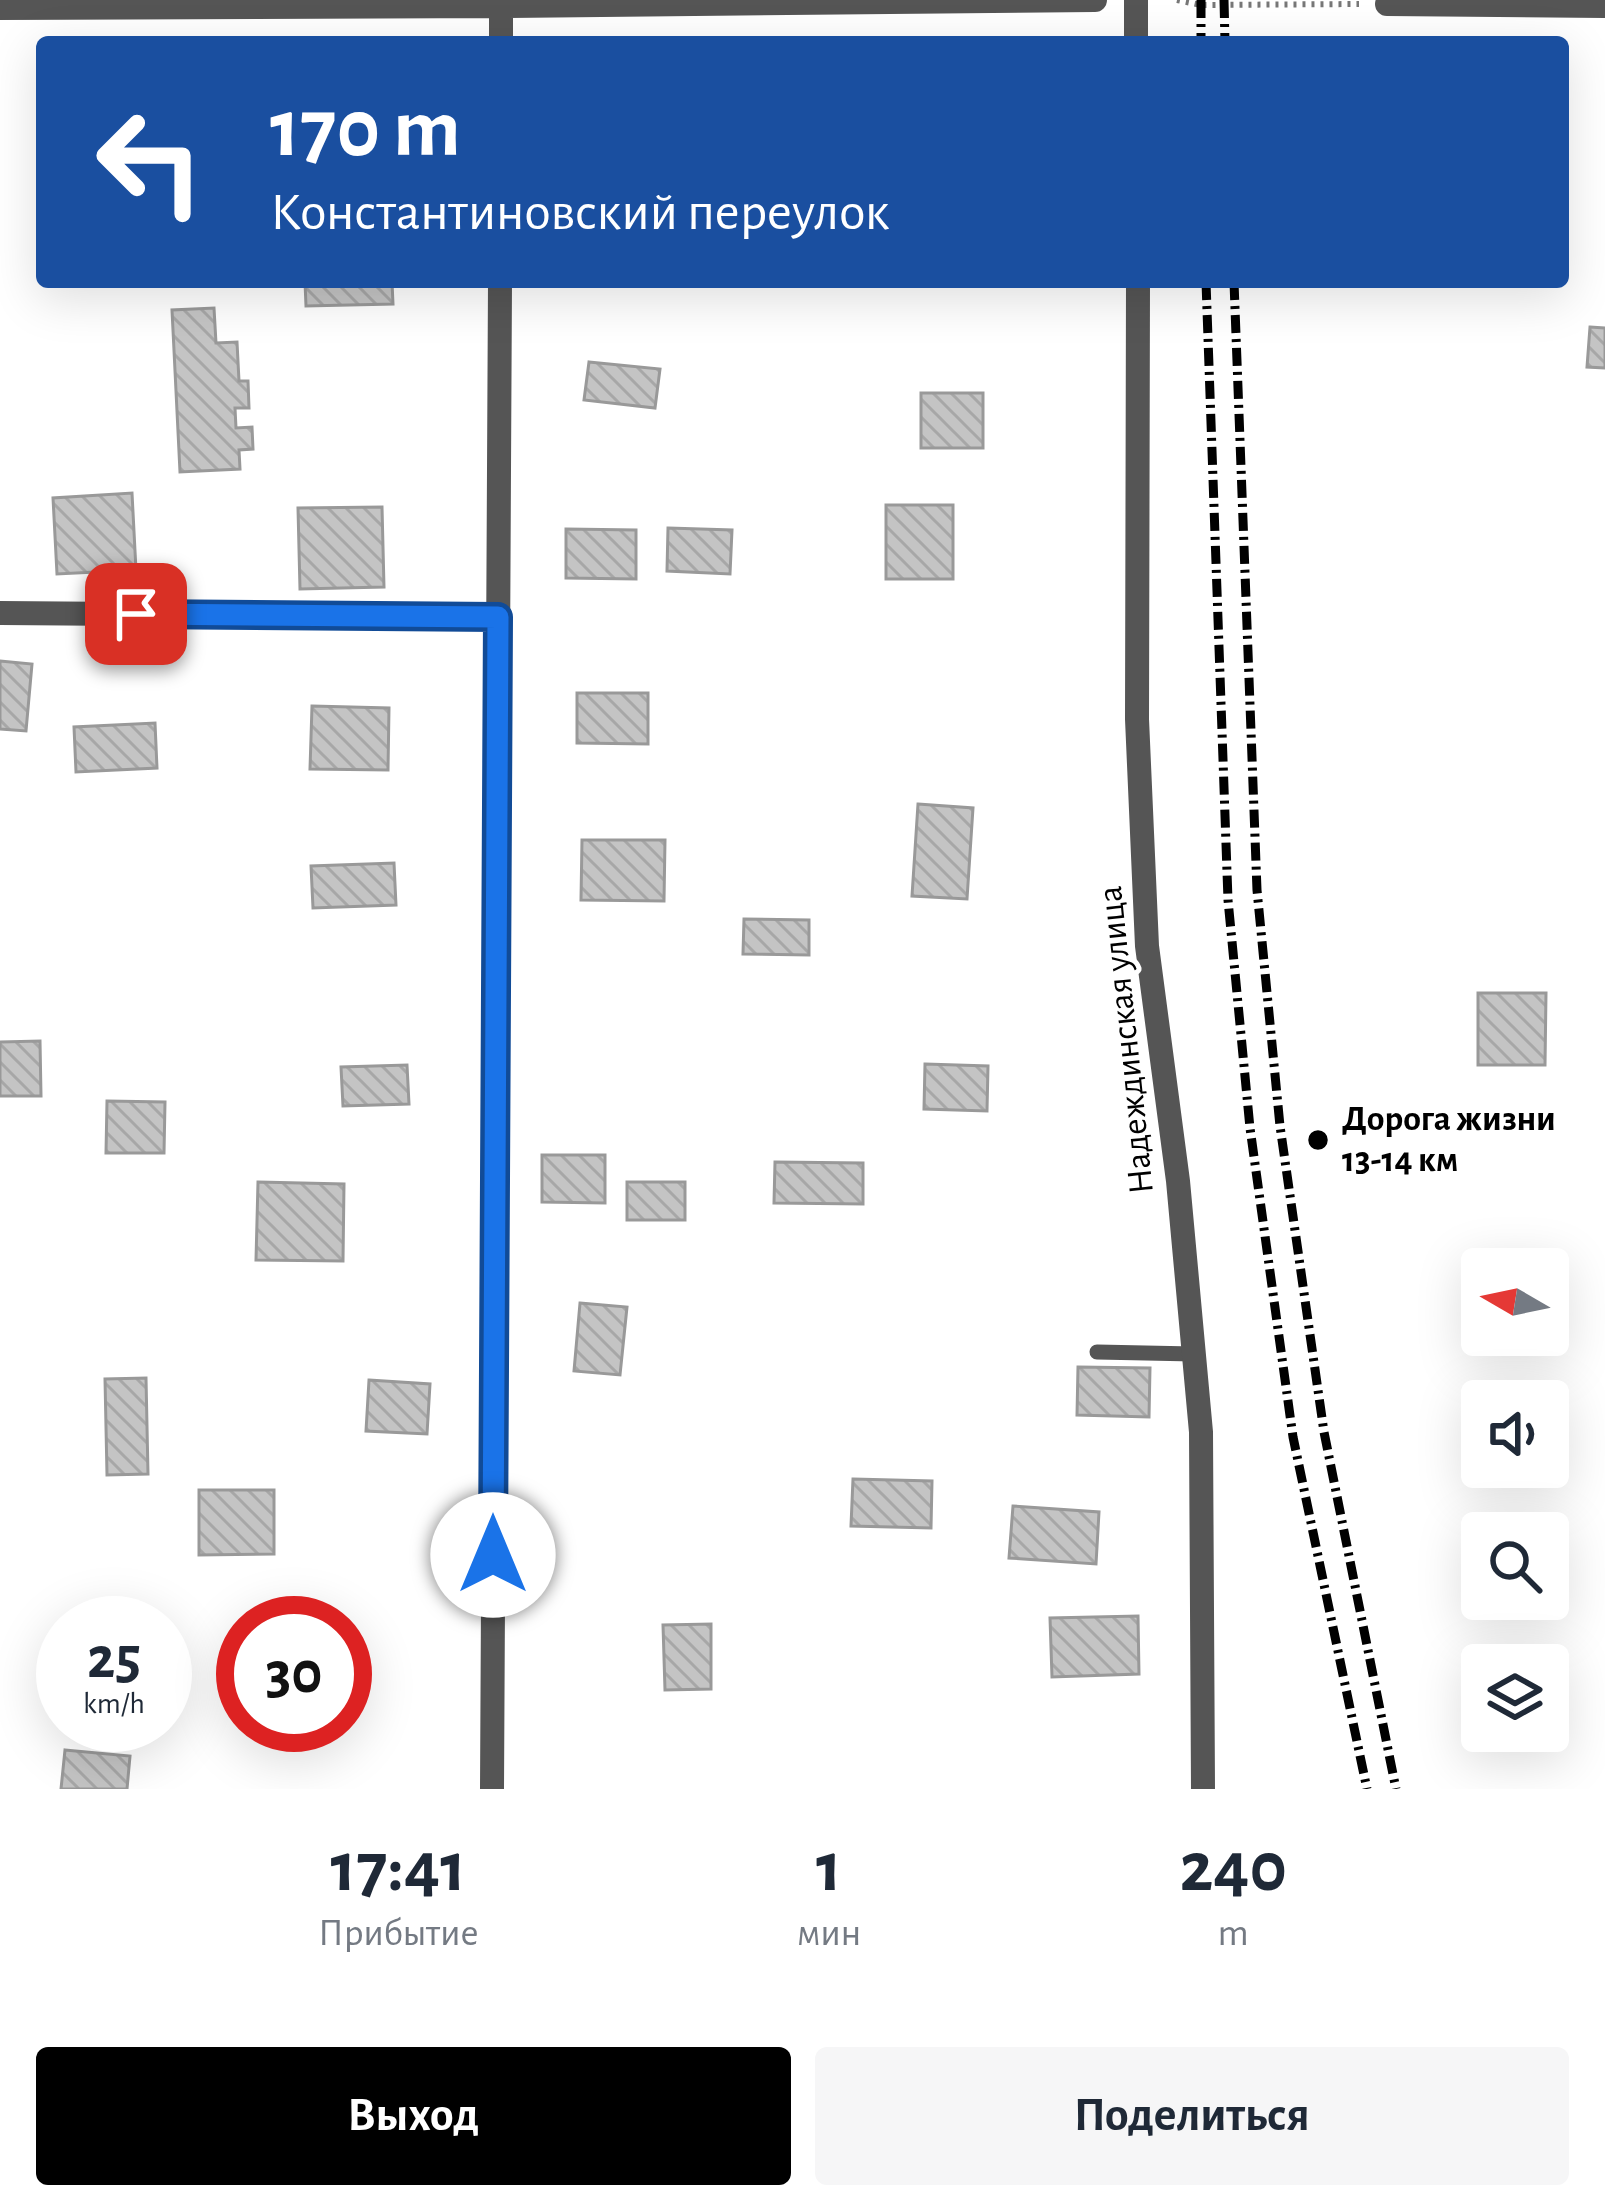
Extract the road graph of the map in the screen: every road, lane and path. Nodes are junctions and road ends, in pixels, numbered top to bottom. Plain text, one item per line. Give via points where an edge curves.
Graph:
1 (1095, 0) edge
2 (1136, 0) edge
3 (1178, 0) edge
4 (501, 3) edge
5 (1383, 3) edge
6 (1605, 6) edge
7 (0, 8) edge
8 (501, 36) edge
9 (1136, 36) edge
10 (500, 288) edge
11 (1138, 288) edge
12 (0, 614) edge
13 (498, 617) junction
14 (1097, 1352) dead end
15 (1194, 1354) junction
16 (492, 1789) edge
17 (1203, 1789) edge

1 - 4 street
2 - 9 street
3 - 5 path
4 - 7 street
4 - 8 street
5 - 6 street
10 - 13 street
11 - 15 street, Надеждинская улица via 1137,719 1146,923
12 - 13 street
13 - 16 street
14 - 15 lane
15 - 17 street, Надеждинская улица

